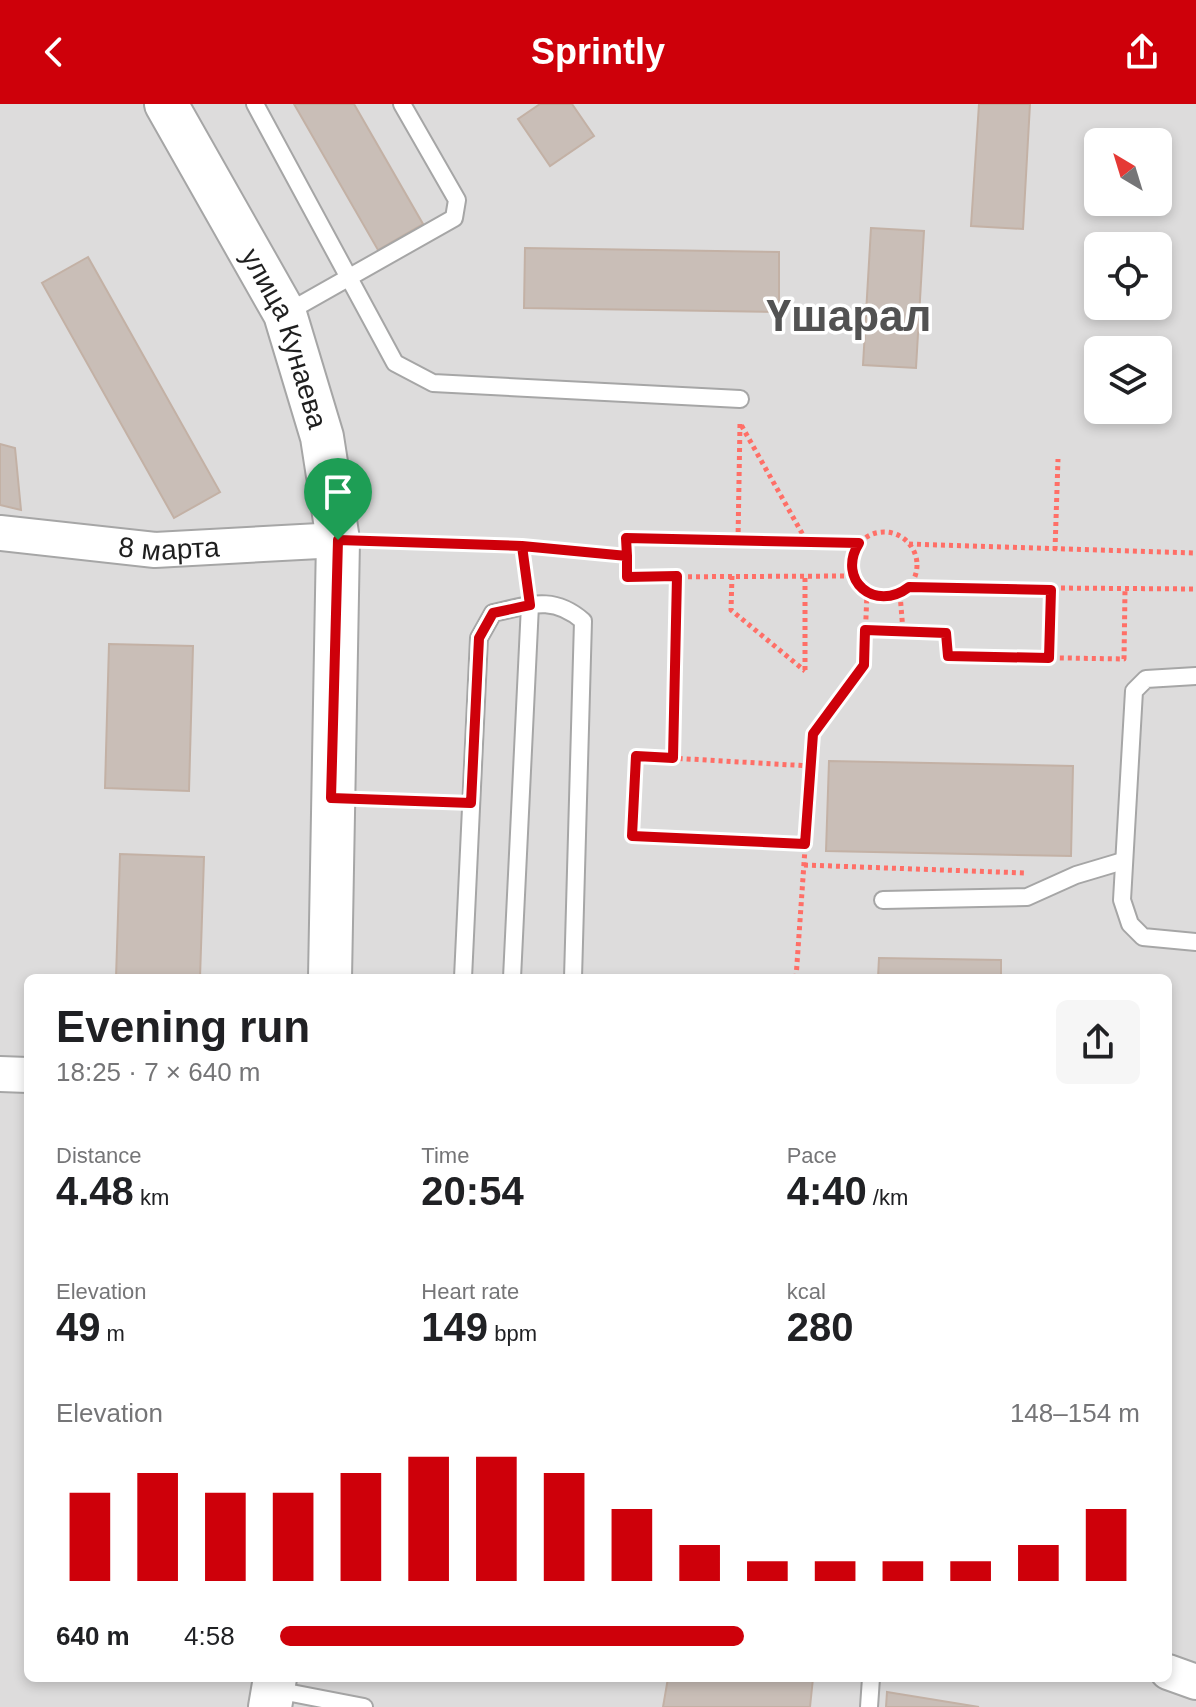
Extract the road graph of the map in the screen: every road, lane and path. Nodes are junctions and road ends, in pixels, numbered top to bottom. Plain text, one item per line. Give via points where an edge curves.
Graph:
1 (166, 104) edge
2 (255, 104) edge
3 (402, 104) edge
4 (350, 278) junction
5 (285, 314) junction
6 (740, 399) dead end
7 (1058, 459) dead end
8 (0, 533) edge
9 (338, 540) junction
10 (738, 540) junction
11 (807, 542) junction
12 (859, 543) junction
13 (909, 544) junction
14 (522, 546) junction
15 (1055, 550) junction
16 (1196, 553) edge
17 (627, 556) junction
18 (677, 576) junction
19 (732, 576) junction
20 (805, 576) junction
21 (852, 576) junction
22 (909, 587) junction
23 (1196, 589) edge
24 (1051, 590) junction
25 (1125, 590) junction
26 (867, 593) junction
27 (900, 594) junction
28 (530, 605) junction
29 (865, 630) junction
30 (903, 631) junction
31 (1049, 658) junction
32 (1196, 676) edge
33 (673, 758) junction
34 (810, 766) junction
35 (331, 798) junction
36 (471, 803) junction
37 (805, 844) junction
38 (1123, 861) junction
39 (804, 865) junction
40 (1076, 875) junction
41 (883, 900) dead end
42 (1196, 942) edge
43 (330, 974) edge
44 (463, 974) edge
45 (512, 974) edge
46 (573, 974) edge
47 (796, 974) edge
48 (0, 1074) edge
49 (24, 1075) edge
50 (1172, 1673) edge
51 (871, 1682) edge
52 (1196, 1682) edge
53 (273, 1692) edge
54 (364, 1707) edge
55 (869, 1707) edge

1 - 5 street, улица Кунаева
2 - 4 lane
3 - 4 lane via 457,200 454,218
4 - 5 lane
4 - 6 lane via 395,363 433,383
5 - 9 street, улица Кунаева via 322,437
7 - 15 path
8 - 9 street, 8 марта via 155,550
9 - 14 path
9 - 35 street, улица Кунаева
10 - 11 path
10 - 11 path via 740,423
10 - 17 path via 626,538
11 - 12 path
12 - 13 path via 878,532 890,532
12 - 21 path
13 - 15 path
13 - 22 path via 917,565
14 - 17 path
14 - 28 path
15 - 16 path
17 - 18 path via 627,577
18 - 19 path
18 - 33 path
19 - 20 path
19 - 20 path via 731,610 805,671
20 - 21 path
21 - 26 path
22 - 24 path
22 - 27 path
23 - 25 path
24 - 25 path
24 - 31 path
25 - 31 path via 1124,659
26 - 27 path via 877,598
26 - 29 path
27 - 30 path
28 - 36 lane via 493,613 479,638
28 - 45 lane
28 - 46 lane via 565,606 583,621
29 - 30 path
29 - 34 path via 864,665 813,734
30 - 31 path via 946,633 948,656
32 - 38 lane via 1146,679 1134,691
33 - 34 path
33 - 37 path via 636,756 632,836
34 - 37 path
35 - 36 path
35 - 43 street, улица Кунаева
36 - 44 lane
37 - 39 path
38 - 40 lane
38 - 42 lane via 1122,900 1130,924 1143,937
39 - 40 path
39 - 47 path
40 - 41 lane via 1027,897
48 - 49 street
50 - 52 street
51 - 55 lane
53 - 54 lane

